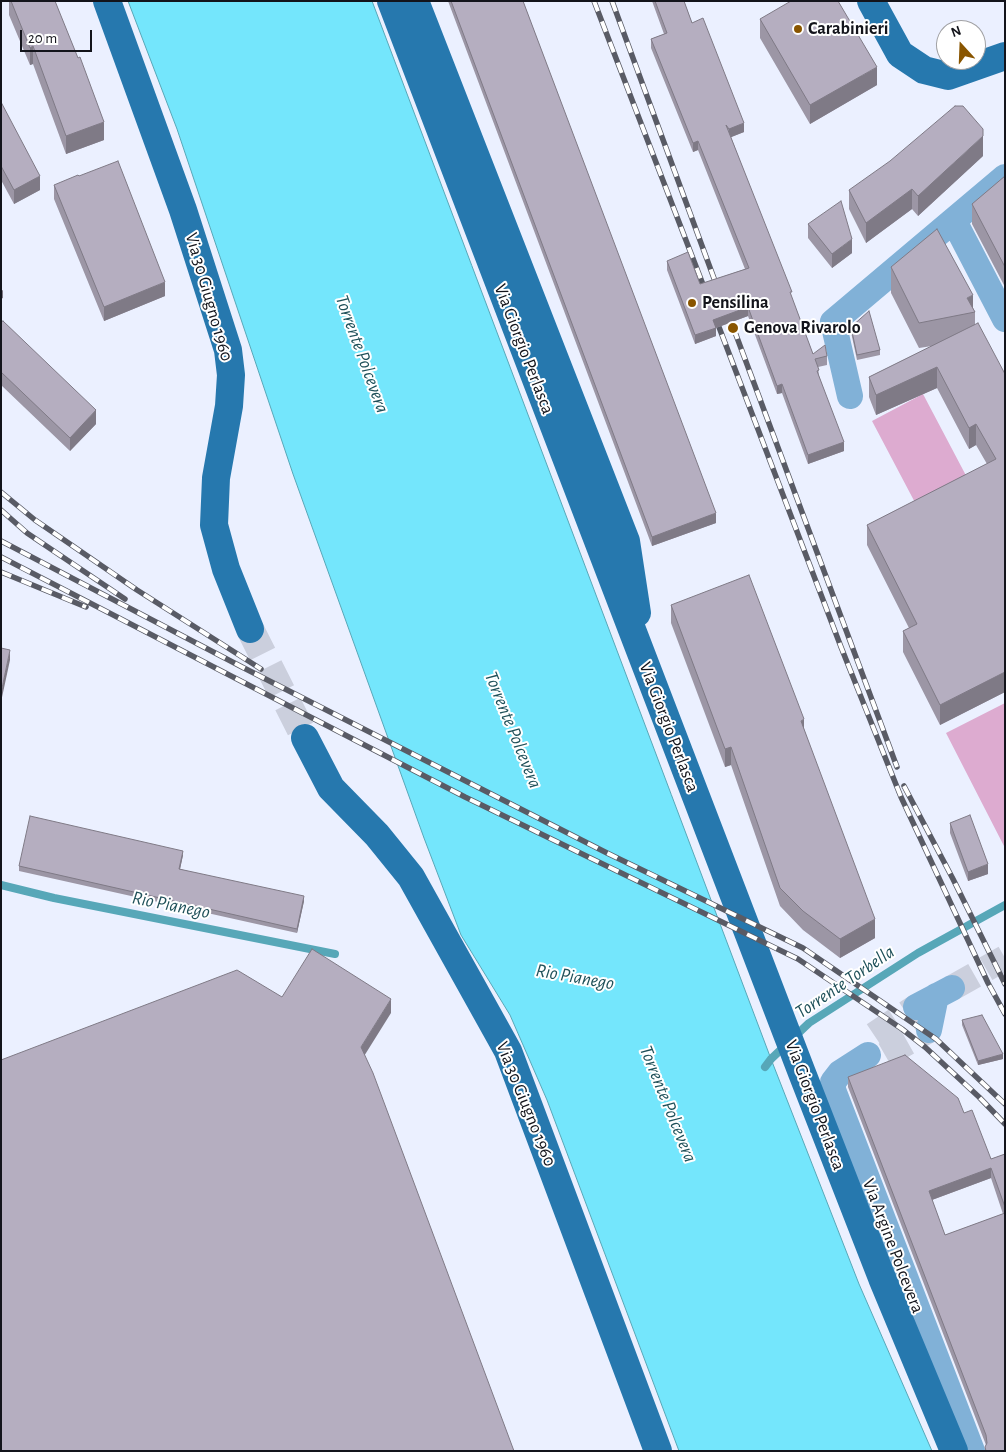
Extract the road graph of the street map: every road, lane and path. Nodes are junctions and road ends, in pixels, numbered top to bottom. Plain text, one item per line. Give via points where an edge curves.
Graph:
1 (107, 1) edge
2 (391, 1) edge
3 (415, 1) edge
4 (871, 1) edge
5 (1005, 56) edge
6 (1005, 177) edge
7 (954, 220) junction
8 (1005, 319) edge
9 (850, 396) dead end
10 (250, 628) tunnel mouth
11 (645, 666) junction
12 (305, 738) tunnel mouth
13 (935, 997) dead end
14 (929, 1030) dead end
15 (876, 1048) tunnel mouth
16 (658, 1451) edge
17 (954, 1451) edge
18 (972, 1451) edge

1 - 10 main road, Via 30 Giugno 1960 via 183,210 228,350 231,375 229,406 216,478 214,525 226,570
2 - 11 main road, Via Giorgio Perlasca
3 - 11 main road via 626,541
4 - 5 main road via 900,54 924,70 948,76
6 - 7 street
7 - 8 street
7 - 9 street via 833,322
11 - 17 main road, Via Giorgio Perlasca via 882,1278
12 - 16 main road, Via 30 Giugno 1960 via 331,788 377,835 411,877 508,1051
13 - 14 street
15 - 18 street, Via Argine Polcevera via 840,1073 833,1082 833,1090

